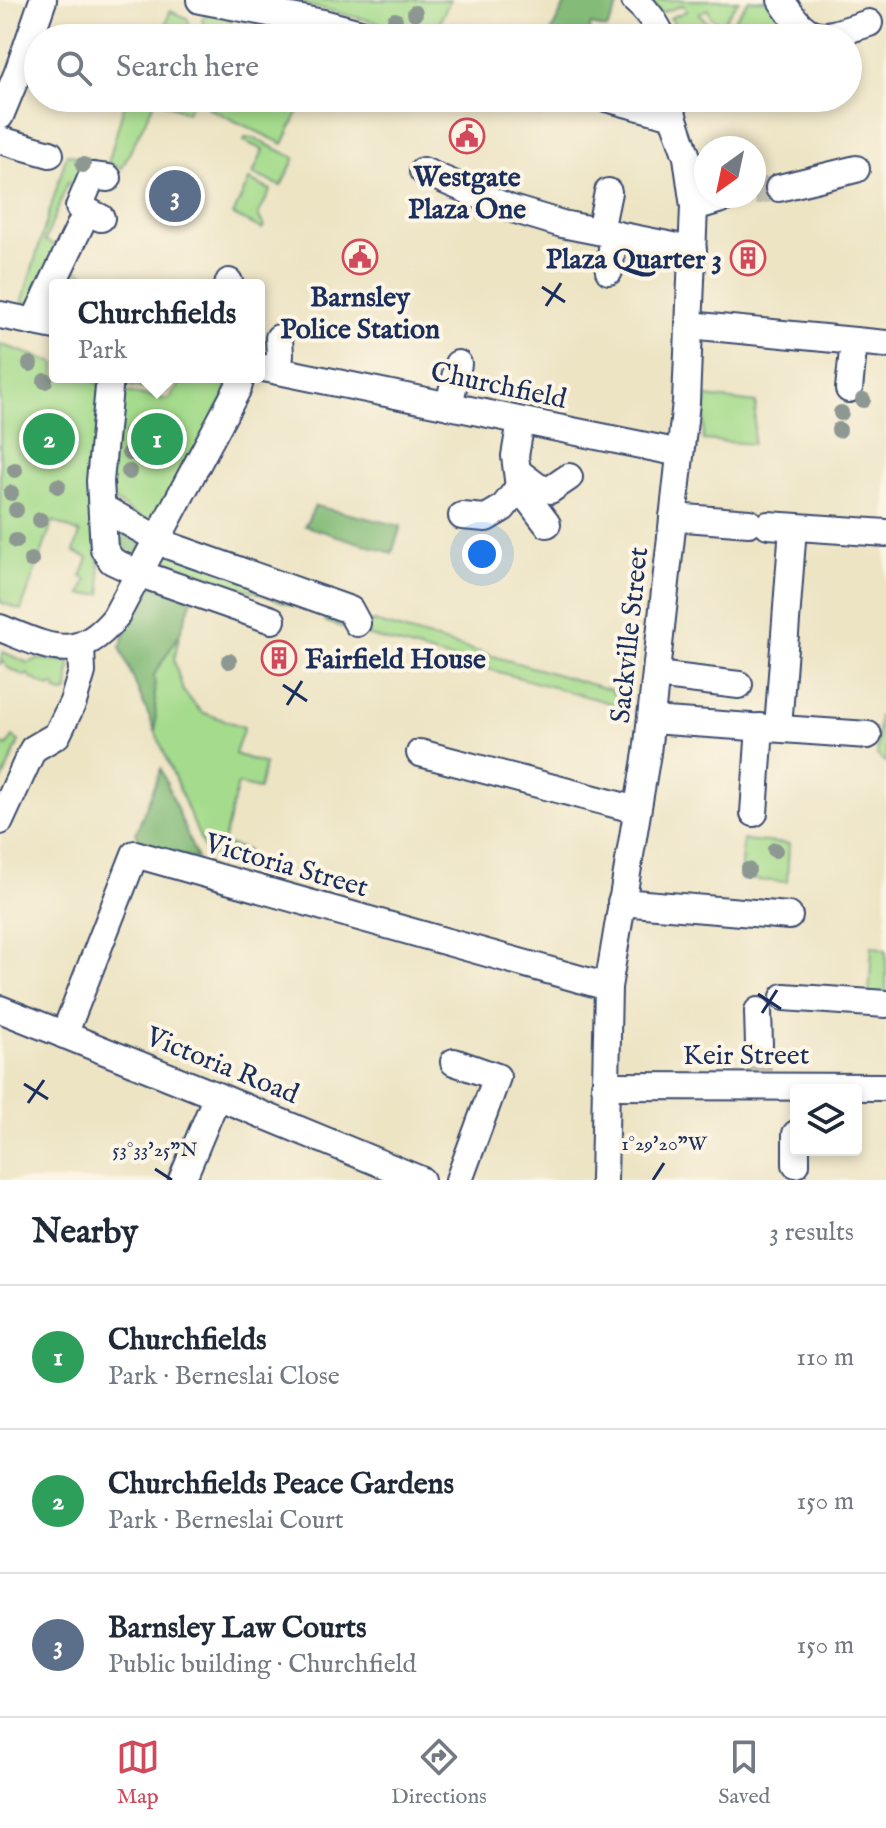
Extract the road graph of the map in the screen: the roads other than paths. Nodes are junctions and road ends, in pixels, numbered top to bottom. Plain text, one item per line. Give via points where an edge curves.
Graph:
1 (43, 0) edge
2 (200, 0) edge
3 (635, 0) edge
4 (781, 0) edge
5 (869, 23) dead end
6 (33, 24) edge
7 (327, 24) edge
8 (656, 24) edge
9 (798, 24) edge
10 (862, 25) edge
11 (24, 48) edge
12 (3, 101) edge
13 (674, 112) edge
14 (0, 140) edge
15 (50, 154) dead end
16 (856, 169) dead end
17 (423, 171) dead end
18 (108, 178) dead end
19 (779, 188) tunnel mouth
20 (608, 192) dead end
21 (694, 207) joint
22 (607, 232) junction
23 (693, 250) junction
24 (609, 271) dead end
25 (65, 279) edge
26 (0, 315) edge
27 (45, 324) edge
28 (689, 325) junction
29 (279, 338) dead end
30 (854, 341) junction
31 (886, 344) edge
32 (458, 364) dead end
33 (269, 369) edge
34 (109, 383) edge
35 (239, 383) edge
36 (849, 389) dead end
37 (449, 406) junction
38 (521, 421) junction
39 (680, 453) junction
40 (569, 477) dead end
41 (519, 480) junction
42 (103, 508) junction
43 (462, 516) dead end
44 (673, 517) junction
45 (547, 524) dead end
46 (770, 525) junction
47 (886, 533) edge
48 (157, 539) junction
49 (138, 573) junction
50 (125, 598) junction
51 (99, 607) dead end
52 (272, 620) dead end
53 (357, 623) dead end
54 (0, 628) edge
55 (81, 647) junction
56 (656, 675) junction
57 (739, 685) dead end
58 (651, 720) junction
59 (769, 728) junction
60 (868, 735) dead end
61 (420, 753) dead end
62 (637, 810) junction
63 (754, 813) dead end
64 (0, 821) edge
65 (621, 902) junction
66 (789, 916) dead end
67 (608, 987) junction
68 (784, 997) dead end
69 (886, 1004) edge
70 (0, 1009) edge
71 (758, 1011) dead end
72 (64, 1035) junction
73 (454, 1062) dead end
74 (759, 1067) junction
75 (790, 1084) edge
76 (605, 1086) junction
77 (862, 1087) edge
78 (886, 1087) edge
79 (217, 1096) junction
80 (796, 1156) edge
81 (796, 1164) dead end
82 (182, 1180) edge
83 (421, 1180) edge
84 (459, 1180) edge
85 (604, 1180) edge

1 - 6 street
2 - 7 street
3 - 8 street
4 - 9 street
5 - 10 street
11 - 12 street
13 - 21 street, Sackville Street
14 - 15 street
16 - 19 street
17 - 22 street via 509,208
18 - 25 street via 92,176 79,207 94,214
20 - 22 street
21 - 23 street, Sackville Street
22 - 23 street
22 - 24 street
23 - 28 street, Sackville Street
26 - 27 street
28 - 30 street
28 - 39 street, Sackville Street
29 - 33 street via 280,355
30 - 31 street
30 - 36 street
32 - 37 street
33 - 37 street, Churchfield
34 - 42 street via 100,481
35 - 48 street
37 - 38 street, Churchfield
38 - 39 street, Churchfield
38 - 41 street via 515,456
39 - 44 street, Sackville Street
40 - 41 street via 550,490
41 - 43 street via 503,508 486,518
41 - 45 street
42 - 48 street
42 - 49 street via 104,549 112,561
44 - 46 street
44 - 56 street, Sackville Street
46 - 47 street
46 - 59 street
48 - 49 street
48 - 53 street via 350,610
49 - 50 street
49 - 52 street
50 - 51 street
50 - 55 street via 105,631
54 - 55 street via 58,648
55 - 64 street via 82,672 73,702 57,735 33,749
56 - 57 street
56 - 58 street, Sackville Street
58 - 59 street
58 - 62 street, Sackville Street
59 - 60 street
59 - 63 street
61 - 62 street
62 - 65 street, Sackville Street
65 - 66 street
65 - 67 street, Sackville Street
67 - 72 street, Victoria Street via 135,854
67 - 76 street, Sackville Street
68 - 69 street
70 - 72 street, Victoria Road
71 - 74 street
72 - 79 street, Victoria Road
73 - 84 street via 497,1077
74 - 75 street, Keir Street
74 - 76 street, Keir Street
76 - 85 street, Sackville Street
77 - 78 street, Keir Street
79 - 82 street
79 - 83 street, Victoria Road
80 - 81 street

